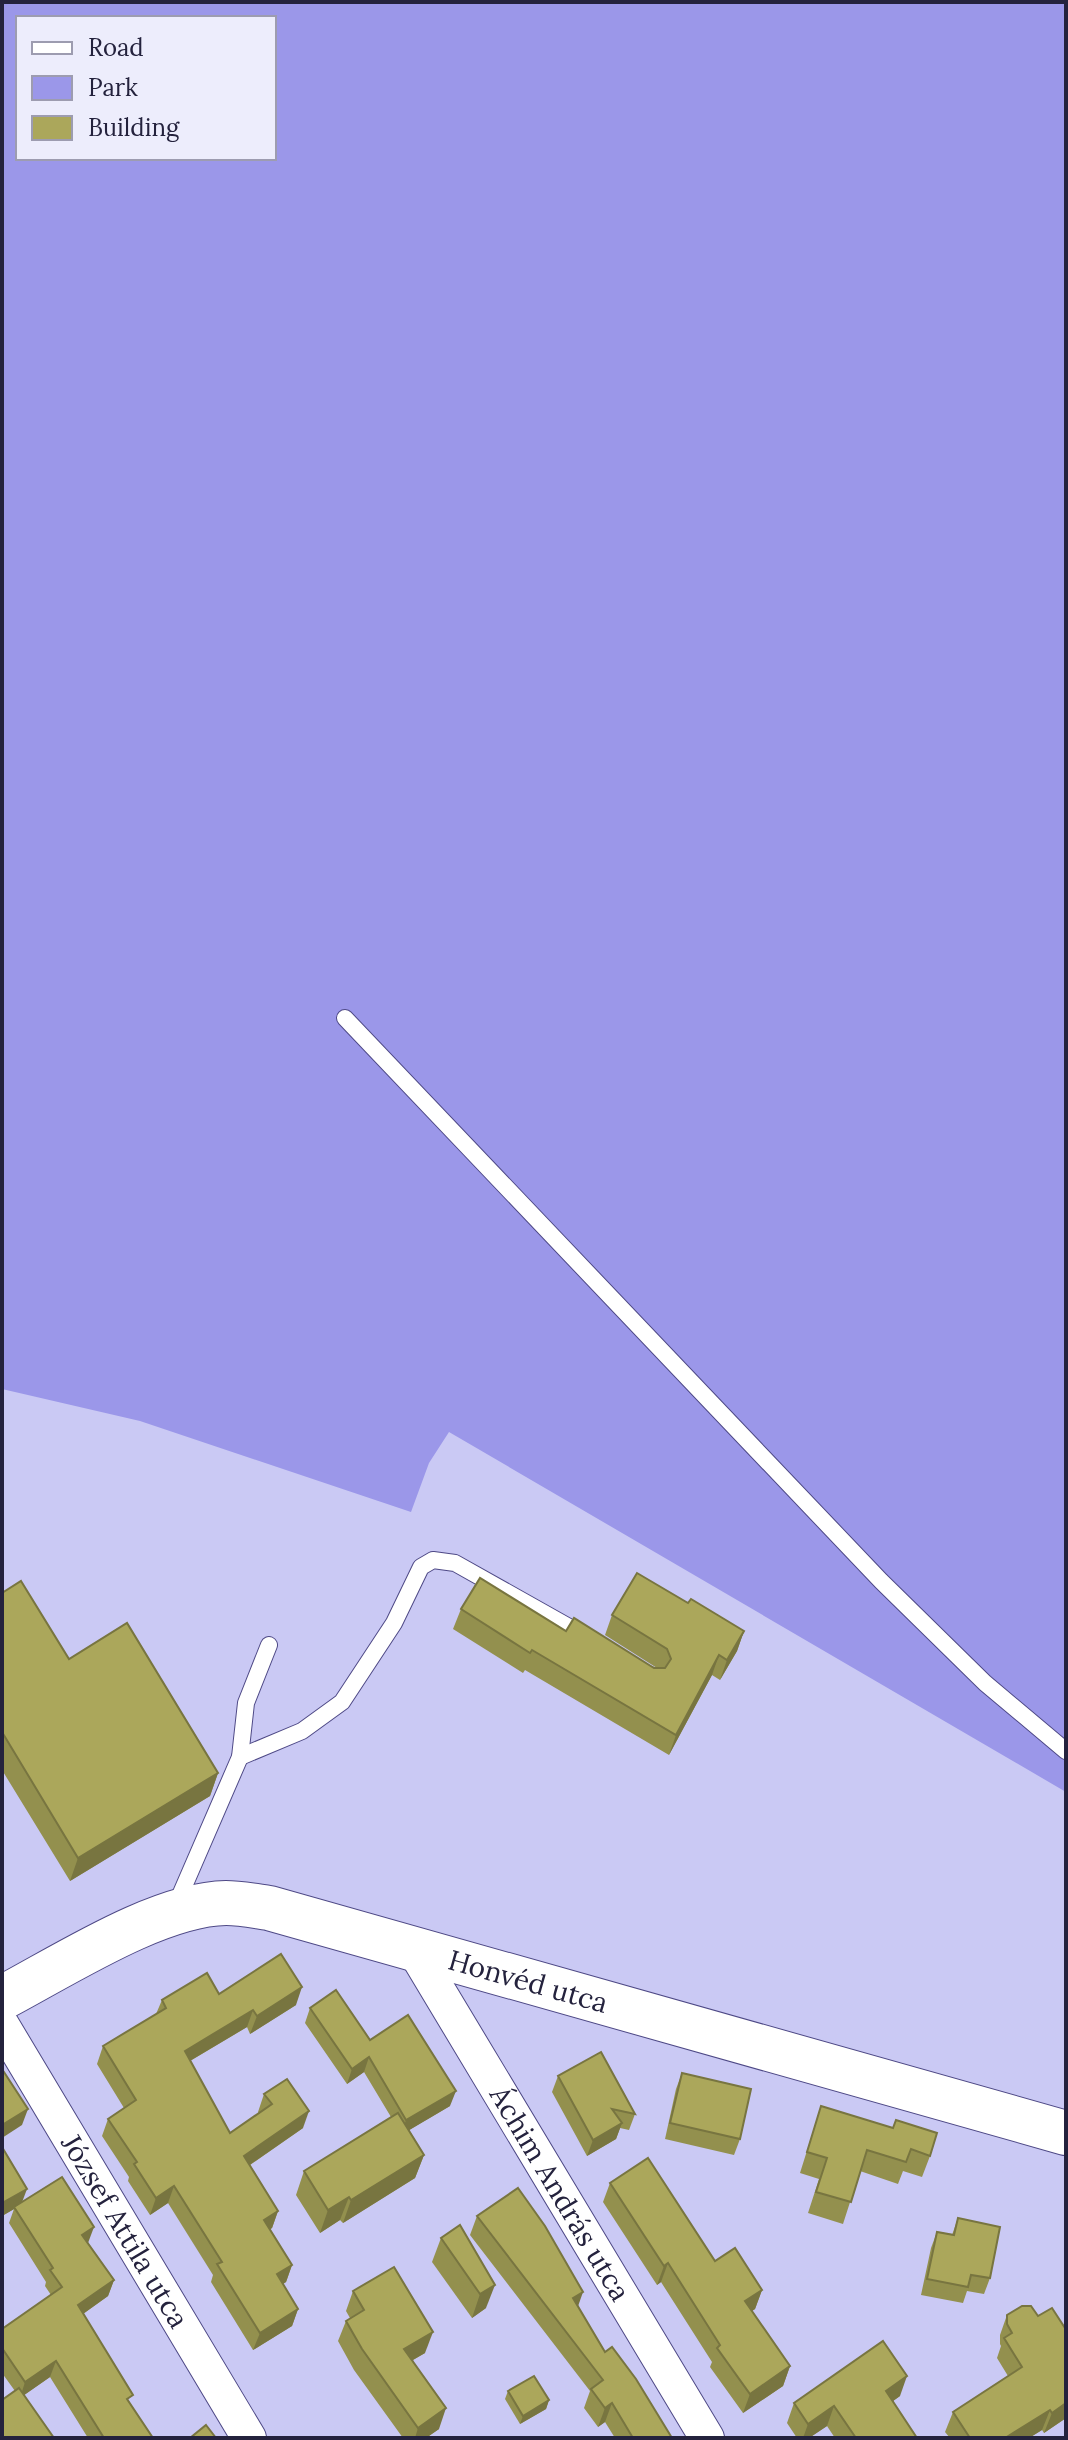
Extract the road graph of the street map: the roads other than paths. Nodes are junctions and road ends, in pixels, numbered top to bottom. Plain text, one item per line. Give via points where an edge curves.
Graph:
1 (345, 1018) dead end
2 (269, 1645) dead end
3 (602, 1647) edge
4 (1066, 1751) edge
5 (240, 1757) junction
6 (173, 1912) junction
7 (414, 1950) junction
8 (4, 1998) edge
9 (1066, 2133) edge
10 (249, 2438) edge
11 (707, 2438) edge

1 - 4 lane via 881,1581 985,1683
2 - 5 lane via 246,1703
3 - 5 lane via 455,1563 433,1560 421,1567 394,1623 342,1702 302,1731
5 - 6 lane
6 - 7 street, Honvéd utca via 225,1903 269,1908
6 - 8 street, Honvéd utca
7 - 9 street, Honvéd utca
7 - 11 street, Áchim András utca
8 - 10 street, József Attila utca

